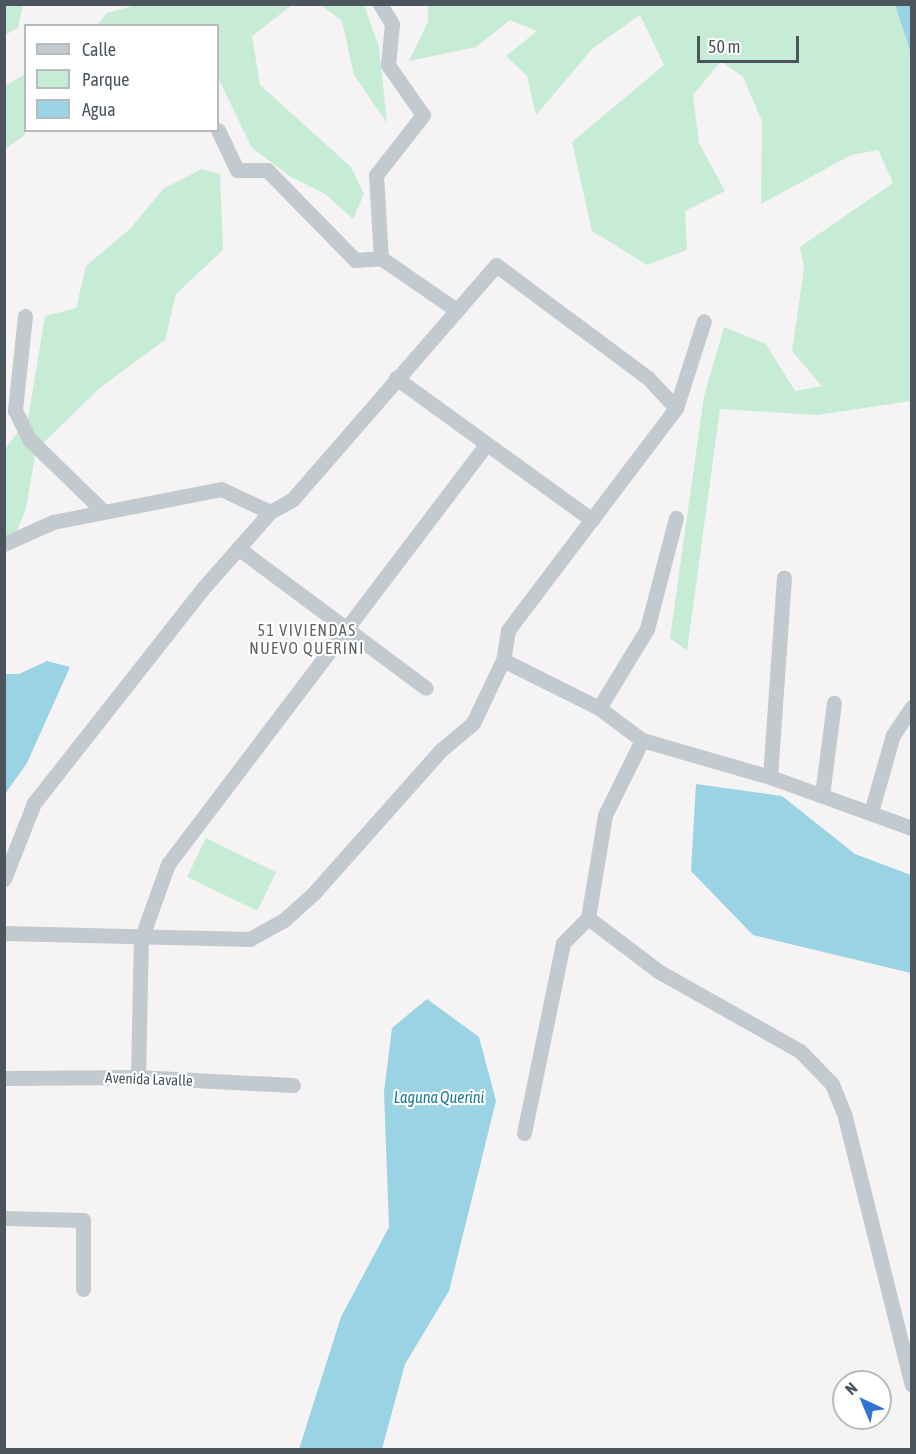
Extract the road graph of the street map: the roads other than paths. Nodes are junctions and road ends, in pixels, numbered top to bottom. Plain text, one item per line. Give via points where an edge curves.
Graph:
1 (380, 4) edge
2 (219, 131) edge
3 (381, 258) junction
4 (455, 309) junction
5 (25, 316) dead end
6 (704, 321) dead end
7 (396, 378) junction
8 (676, 408) junction
9 (485, 446) junction
10 (103, 511) junction
11 (270, 512) junction
12 (676, 518) dead end
13 (592, 520) junction
14 (4, 544) edge
15 (238, 548) junction
16 (784, 577) dead end
17 (348, 626) junction
18 (503, 660) junction
19 (426, 688) dead end
20 (834, 703) dead end
21 (912, 707) edge
22 (599, 708) junction
23 (642, 740) junction
24 (770, 777) junction
25 (822, 795) junction
26 (871, 812) junction
27 (912, 828) edge
28 (4, 879) edge
29 (588, 918) junction
30 (4, 933) edge
31 (141, 939) junction
32 (138, 1077) junction
33 (4, 1078) edge
34 (293, 1085) dead end
35 (524, 1133) dead end
36 (4, 1218) edge
37 (83, 1289) dead end
38 (912, 1385) edge

1 - 3 street via 392,24 388,65 423,115 376,175
2 - 3 street via 237,170 267,170 355,260
3 - 4 street
4 - 7 street
4 - 8 street via 496,265 648,378
5 - 10 street via 15,410 29,439
6 - 8 street
7 - 9 street
7 - 11 street via 291,500
8 - 13 street
9 - 13 street
9 - 17 street
10 - 11 street via 221,489
10 - 14 street via 53,522
11 - 15 street
12 - 22 street via 647,628
13 - 18 street via 508,630
15 - 17 street
15 - 28 street via 34,803
16 - 24 street
17 - 19 street
17 - 31 street via 168,864
18 - 22 street
18 - 31 street via 472,723 440,751 314,893 284,920 250,939
20 - 25 street
21 - 26 street via 893,735
22 - 23 street
23 - 24 street
23 - 29 street via 605,815
24 - 25 street
25 - 26 street
26 - 27 street
29 - 35 street via 563,943
29 - 38 street via 658,971 759,1024 800,1051 832,1084 844,1113
30 - 31 street
31 - 32 street
32 - 33 street, Avenida Lavalle
32 - 34 street, Avenida Lavalle
36 - 37 street via 84,1220

